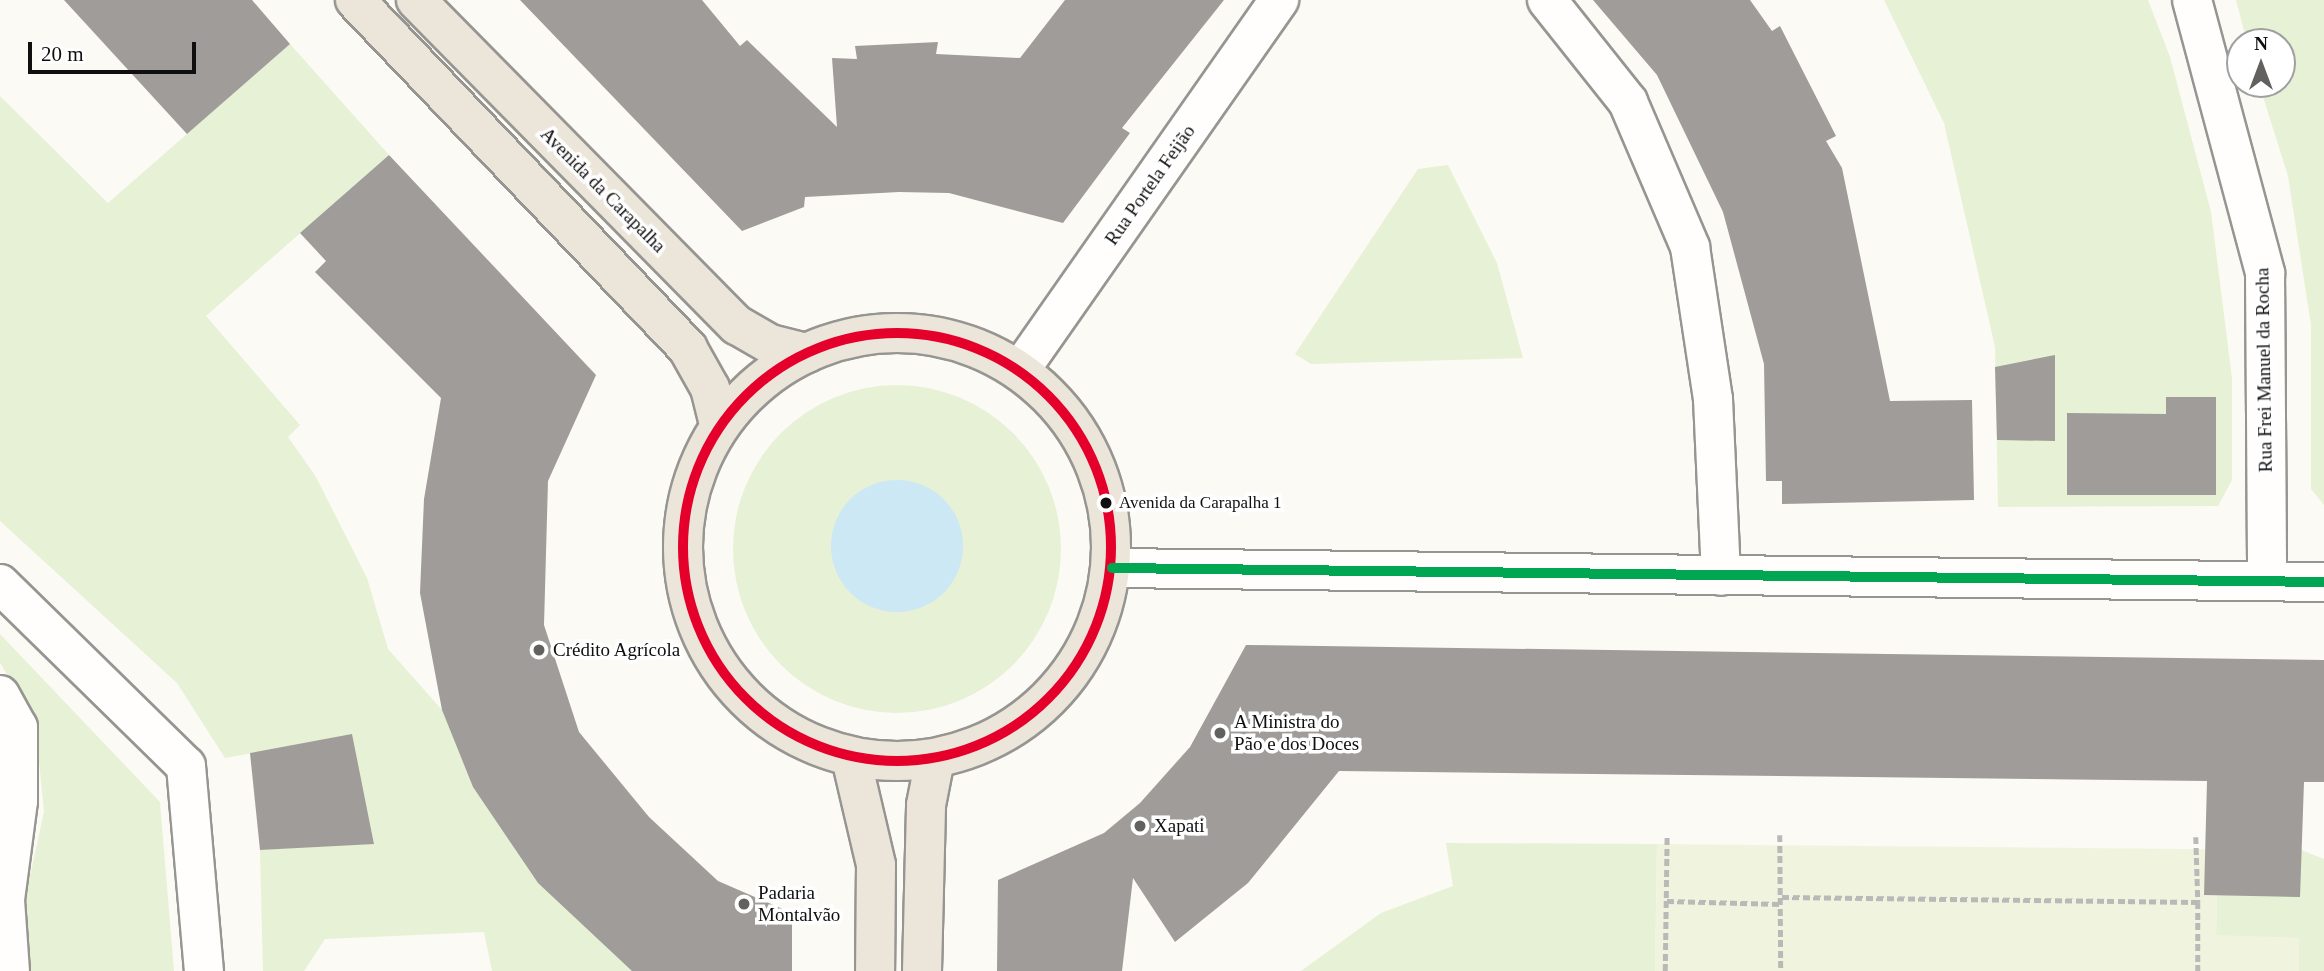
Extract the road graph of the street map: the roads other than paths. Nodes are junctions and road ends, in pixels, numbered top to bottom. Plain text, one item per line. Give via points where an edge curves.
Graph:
1 (355, 0) edge
2 (416, 0) edge
3 (1279, 0) edge
4 (1547, 0) edge
5 (2192, 0) edge
6 (807, 353) junction
7 (1020, 370) junction
8 (719, 425) junction
9 (1112, 568) junction
10 (1721, 576) junction
11 (2267, 581) junction
12 (2324, 582) edge
13 (0, 584) edge
14 (0, 695) edge
15 (851, 758) junction
16 (935, 759) junction
17 (10, 971) edge
18 (204, 971) edge
19 (875, 971) edge
20 (922, 971) edge

1 - 8 main road via 688,349 710,388
2 - 6 main road, Avenida da Carapalha via 737,325 770,344
3 - 7 street, Rua Portela Feijão
4 - 10 street via 1628,102 1690,247 1713,399
5 - 11 street, Rua Frei Manuel da Rocha via 2265,273
6 - 7 main road via 837,341 900,332 963,342
6 - 8 main road via 747,393
7 - 9 main road via 1061,409 1092,456 1110,510
8 - 15 main road via 689,489 681,558 696,627 732,687 786,733
9 - 10 street
9 - 16 main road via 1094,634 1056,692 1002,735
10 - 11 street
11 - 12 street
13 - 18 street via 186,766
14 - 17 street via 18,727 18,801 5,900
15 - 16 main road
15 - 19 main road via 876,865
16 - 20 main road via 926,805

